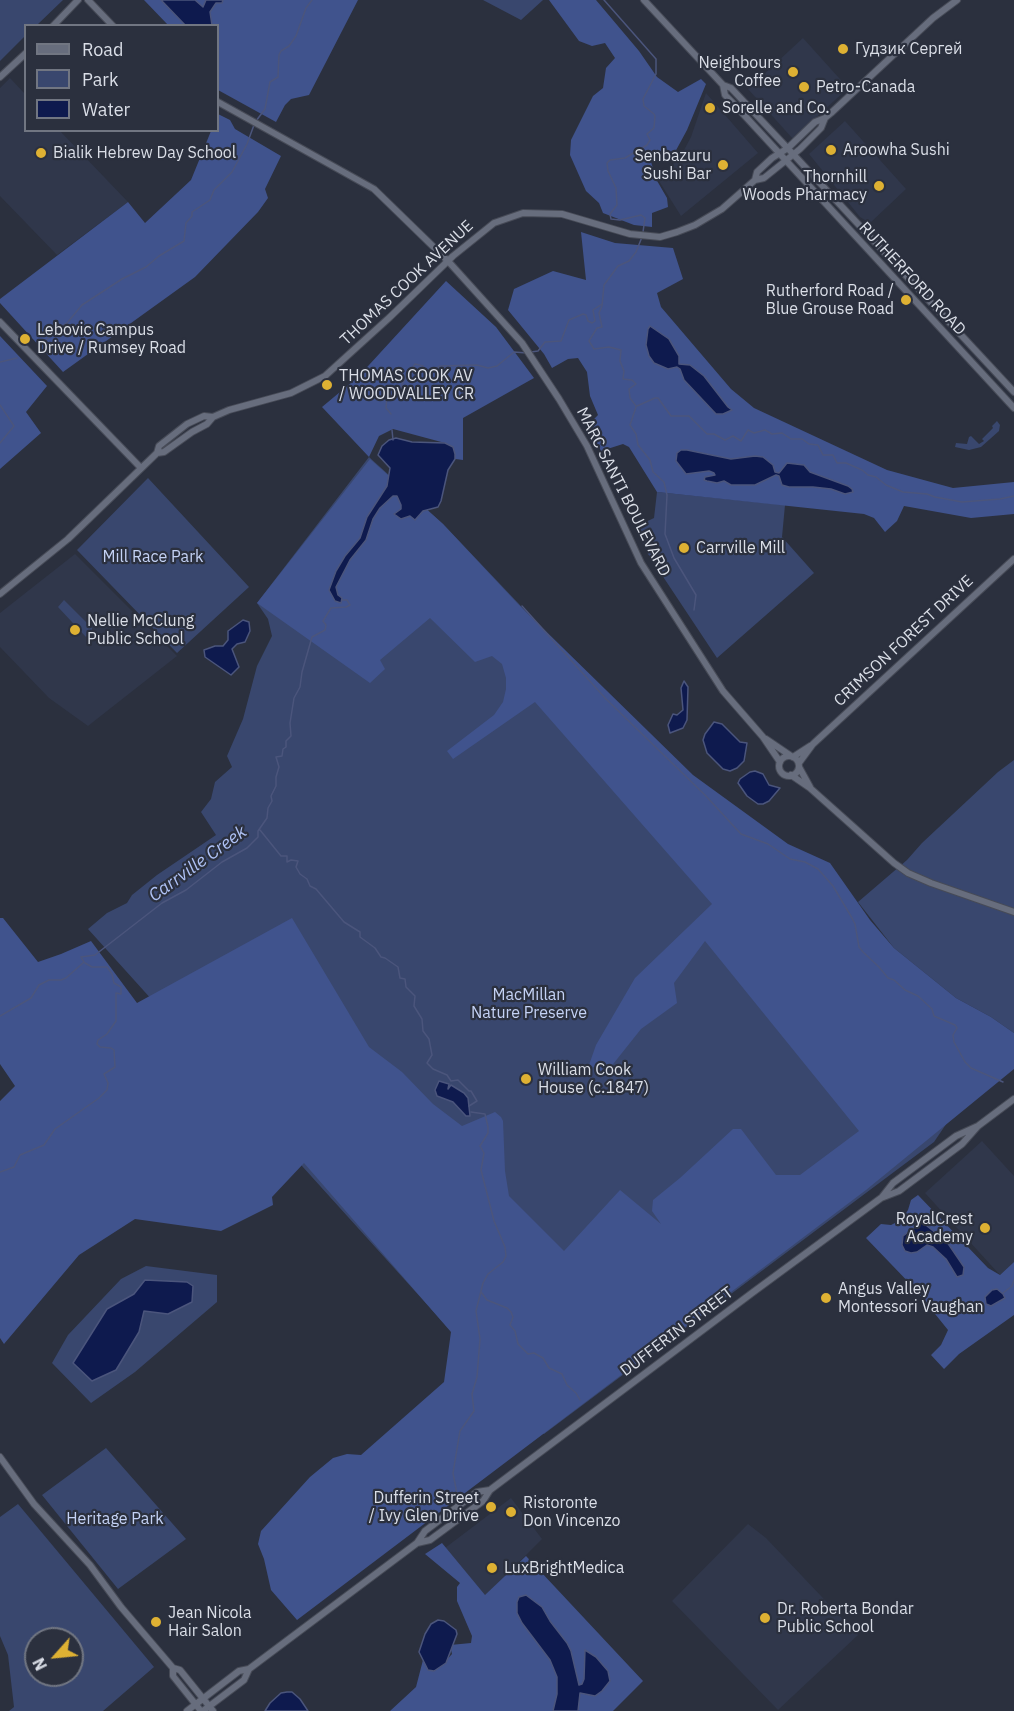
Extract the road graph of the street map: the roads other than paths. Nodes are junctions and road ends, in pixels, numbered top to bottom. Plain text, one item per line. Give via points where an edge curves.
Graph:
1 (78, 0) edge
2 (88, 0) edge
3 (644, 0) edge
4 (957, 0) edge
5 (55, 24) edge
6 (111, 24) edge
7 (24, 55) edge
8 (0, 77) edge
9 (723, 85) junction
10 (219, 103) edge
11 (825, 118) junction
12 (788, 148) junction
13 (793, 153) junction
14 (778, 154) junction
15 (785, 160) junction
16 (755, 180) junction
17 (448, 261) junction
18 (0, 322) edge
19 (1014, 392) edge
20 (1014, 408) edge
21 (141, 468) junction
22 (1014, 558) edge
23 (0, 594) edge
24 (763, 737) junction
25 (813, 744) junction
26 (792, 756) junction
27 (780, 762) junction
28 (799, 765) junction
29 (791, 775) junction
30 (810, 788) junction
31 (1014, 912) edge
32 (1014, 1099) edge
33 (0, 1457) edge
34 (172, 1668) junction
35 (249, 1669) junction
36 (203, 1698) junction
37 (196, 1704) junction
38 (207, 1710) edge
39 (187, 1711) edge

1 - 5 street
2 - 6 street
3 - 9 street, RUTHERFORD ROAD
4 - 11 street
7 - 8 street
9 - 12 street, RUTHERFORD ROAD via 731,88
9 - 14 street, RUTHERFORD ROAD via 725,94
10 - 17 street, MARC SANTI BOULEVARD via 374,189
11 - 12 street, THOMAS COOK AVENUE via 815,122
11 - 13 street, THOMAS COOK AVENUE via 821,128
12 - 13 street, RUTHERFORD ROAD
12 - 14 street, THOMAS COOK AVENUE
13 - 15 street, THOMAS COOK AVENUE
13 - 19 street, RUTHERFORD ROAD
14 - 15 street, RUTHERFORD ROAD
14 - 16 street, THOMAS COOK AVENUE via 757,172
15 - 16 street, THOMAS COOK AVENUE via 764,178
15 - 20 street, RUTHERFORD ROAD
16 - 17 street, THOMAS COOK AVENUE via 722,209 695,225 660,237 630,234 562,214 523,213 494,223
17 - 21 street, THOMAS COOK AVENUE via 325,376 291,393 187,424 159,446
17 - 24 street, MARC SANTI BOULEVARD via 522,343 587,446 641,563 723,691
18 - 21 street
21 - 23 street, THOMAS COOK AVENUE via 68,539
22 - 25 street, CRIMSON FOREST DRIVE
24 - 26 street, MARC SANTI BOULEVARD
24 - 27 street, MARC SANTI BOULEVARD
25 - 26 street, CRIMSON FOREST DRIVE
25 - 28 street, CRIMSON FOREST DRIVE
26 - 27 street
26 - 28 street
27 - 29 street via 782,772
28 - 29 street
28 - 30 street
29 - 30 street
30 - 31 street via 908,873
32 - 35 street, DUFFERIN STREET via 893,1183 881,1198 490,1490 477,1492 425,1531 417,1543
33 - 34 street
34 - 36 street via 180,1670
34 - 37 street via 173,1676
35 - 36 street, DUFFERIN STREET via 239,1671
35 - 38 street, DUFFERIN STREET via 244,1680
36 - 37 street, DUFFERIN STREET
36 - 38 street
37 - 38 street
37 - 39 street, DUFFERIN STREET

